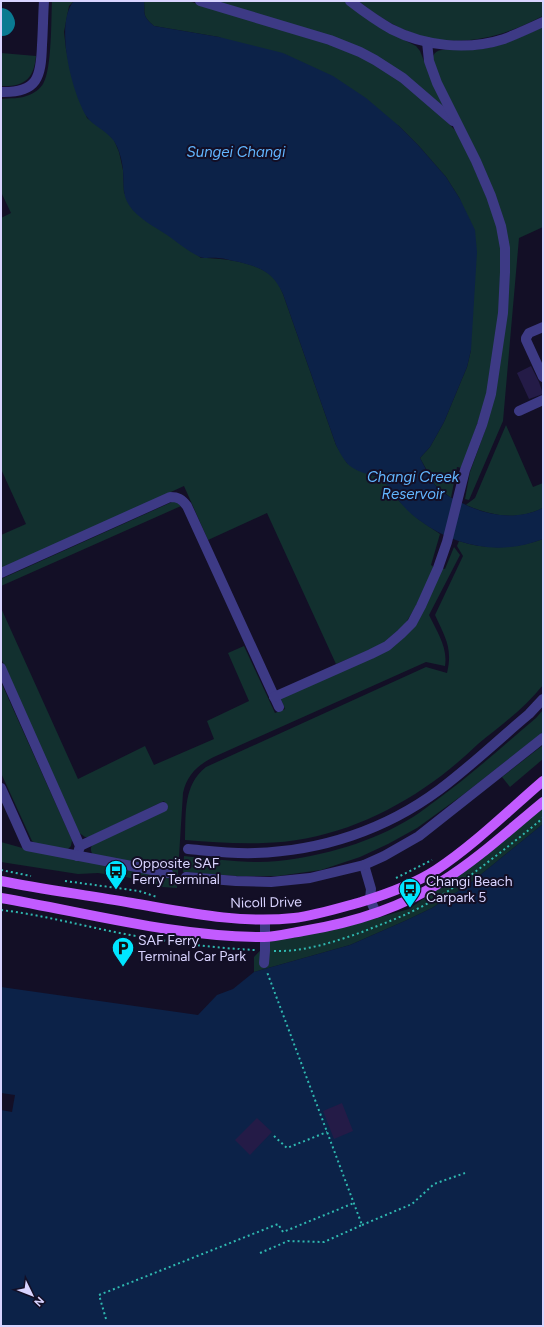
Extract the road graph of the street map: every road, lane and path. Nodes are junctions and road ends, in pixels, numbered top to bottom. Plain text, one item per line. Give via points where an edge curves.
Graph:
1 (44, 1) edge
2 (200, 1) edge
3 (350, 1) edge
4 (543, 22) edge
5 (427, 42) junction
6 (1, 92) edge
7 (457, 124) junction
8 (543, 327) edge
9 (543, 377) edge
10 (543, 400) edge
11 (519, 411) dead end
12 (1, 573) edge
13 (1, 668) edge
14 (274, 697) junction
15 (543, 699) edge
16 (279, 707) dead end
17 (543, 738) edge
18 (543, 781) edge
19 (1, 788) edge
20 (543, 802) edge
21 (163, 807) dead end
22 (188, 849) dead end
23 (78, 851) junction
24 (364, 865) junction
25 (1, 870) edge
26 (24, 874) dead end
27 (168, 874) dead end
28 (186, 876) dead end
29 (1, 881) edge
30 (1, 898) edge
31 (370, 899) junction
32 (376, 913) junction
33 (265, 920) junction
34 (265, 937) junction
35 (264, 963) joint
36 (327, 1132) junction
37 (274, 1136) dead end
38 (465, 1173) dead end
39 (354, 1202) junction
40 (362, 1225) junction
41 (260, 1253) dead end
42 (106, 1319) dead end

1 - 6 lane via 42,65 38,78 27,88
2 - 7 lane via 330,40 360,52 403,78
3 - 5 lane via 390,28
4 - 5 lane via 487,43 463,46
5 - 7 lane via 429,61 437,83
7 - 14 lane via 476,161 501,226 505,248 505,272 503,312 491,394 465,470 447,542 421,606 401,634 387,646 371,654
8 - 9 lane via 529,333 526,338
10 - 11 lane
12 - 14 lane via 170,497 177,497 187,506
13 - 23 lane
14 - 16 lane
15 - 22 lane via 529,714 438,791 400,815 364,832 342,840 288,851 254,854
17 - 24 lane via 419,836
18 - 31 main road, Nicoll Drive via 467,847 435,870
19 - 23 lane via 27,846
20 - 32 main road via 466,866 405,902
21 - 23 lane
23 - 27 lane
24 - 28 lane via 310,878 271,882
24 - 31 lane via 371,889
25 - 26 path
29 - 33 main road, Nicoll Drive via 186,913
30 - 34 main road via 169,929
31 - 32 lane
31 - 33 main road, Nicoll Drive via 324,913
32 - 34 main road via 332,926
33 - 34 lane
34 - 35 lane
35 - 36 path
36 - 37 path via 288,1148
36 - 39 path
38 - 40 path via 434,1184 412,1204
39 - 40 path
39 - 42 path via 283,1232 278,1224 99,1295
40 - 41 path via 324,1242 288,1241

